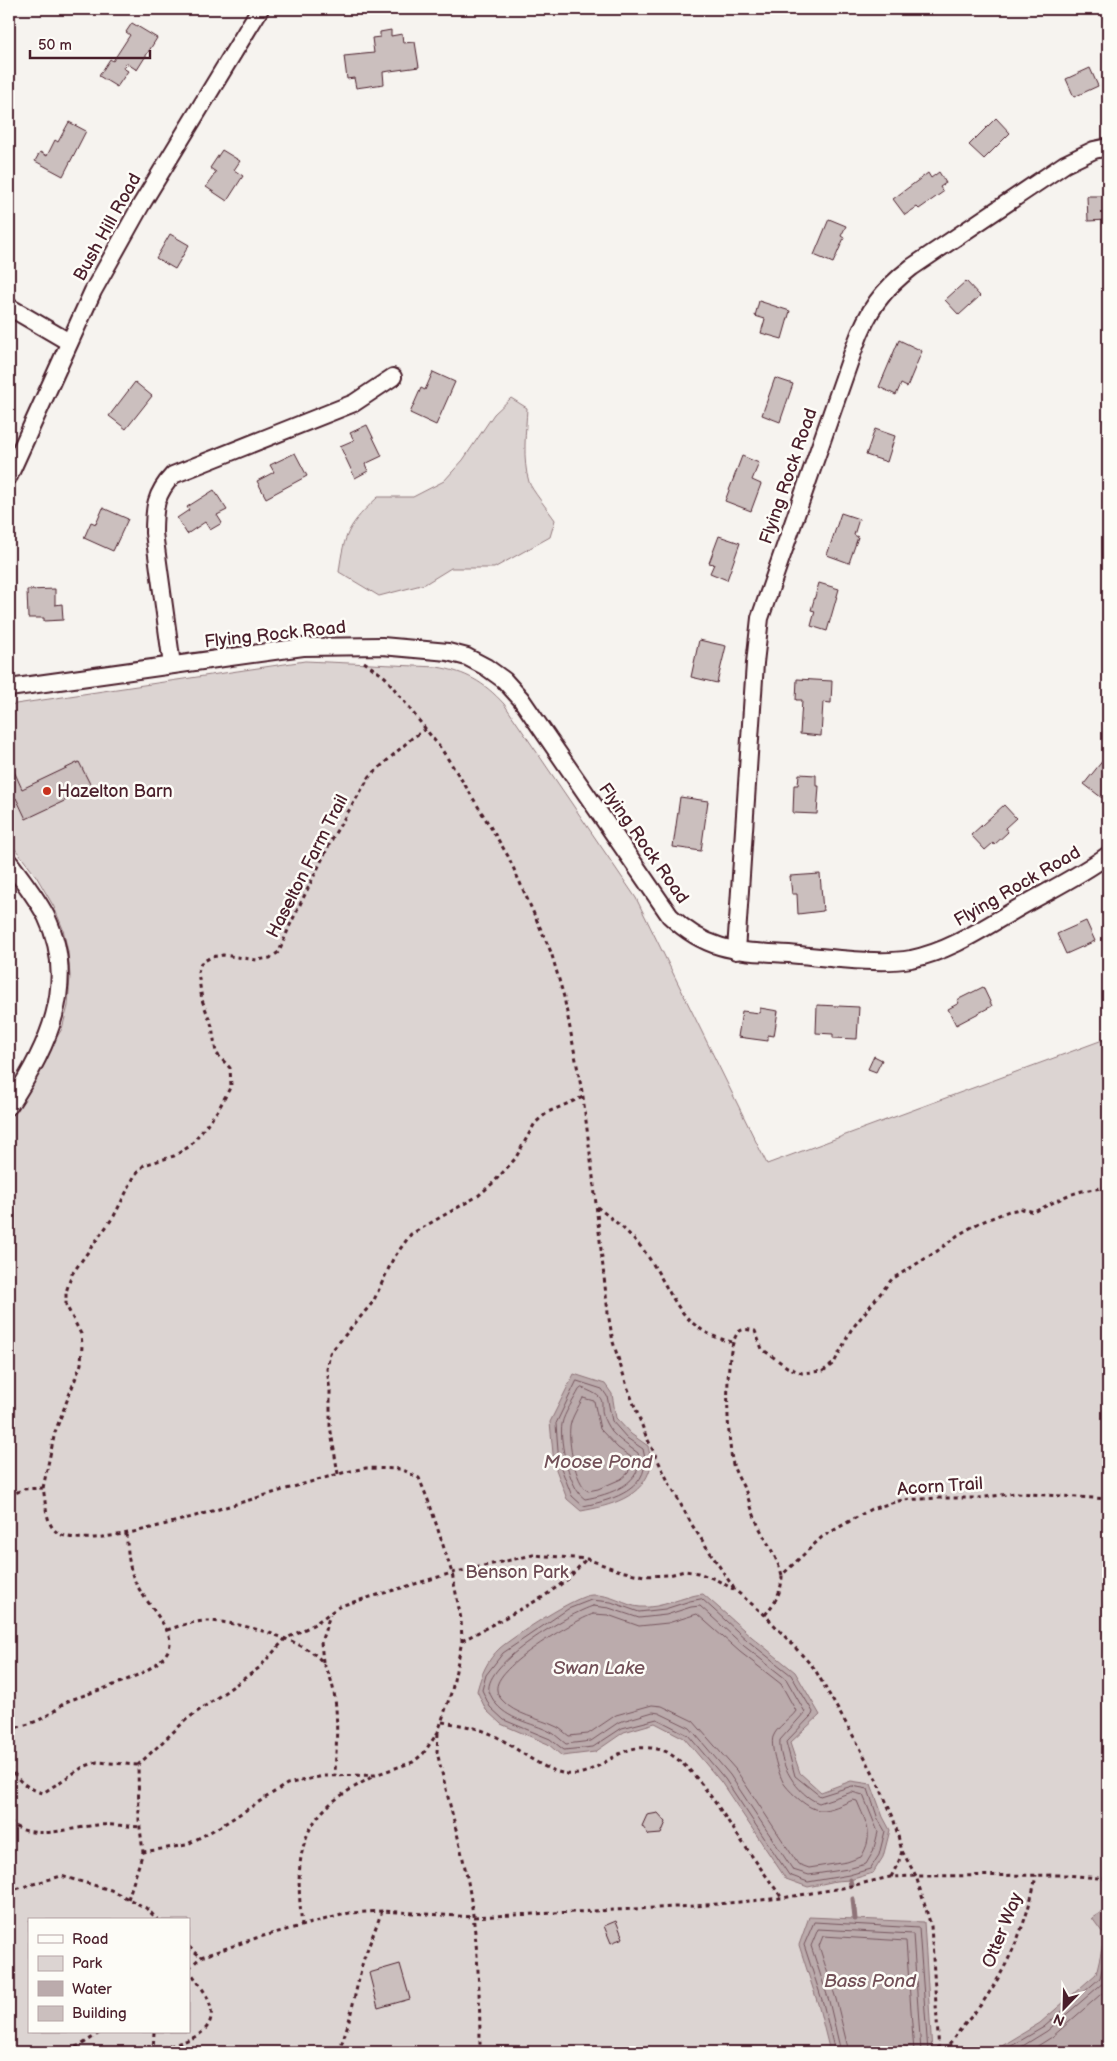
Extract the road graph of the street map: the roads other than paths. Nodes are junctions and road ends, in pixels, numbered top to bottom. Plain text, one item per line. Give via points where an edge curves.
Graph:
1 (260, 9) edge
2 (1108, 147) edge
3 (9, 307) edge
4 (69, 342) junction
5 (393, 377) dead end
6 (9, 476) edge
7 (172, 665) junction
8 (9, 688) edge
9 (1108, 854) edge
10 (9, 862) edge
11 (736, 950) junction
12 (9, 1106) edge

1 - 4 street, Bush Hill Road via 141,205
2 - 11 street, Flying Rock Road via 1065,164 912,267 888,287 869,311 760,618 754,663
3 - 4 street
4 - 6 street, Bush Hill Road
5 - 7 street via 354,402 173,475 165,483 158,494 154,534
7 - 8 street, Flying Rock Road
7 - 11 street, Flying Rock Road via 337,645 448,652 486,666 521,699 670,916 705,942
9 - 11 street, Flying Rock Road via 962,941 927,955 890,961
10 - 12 street via 46,917 55,944 59,972 56,1010 47,1038

